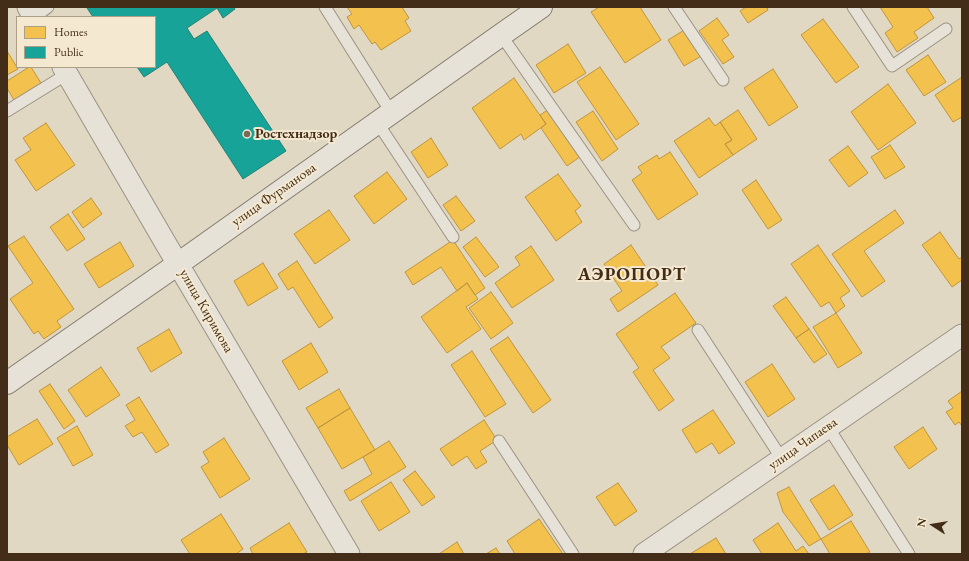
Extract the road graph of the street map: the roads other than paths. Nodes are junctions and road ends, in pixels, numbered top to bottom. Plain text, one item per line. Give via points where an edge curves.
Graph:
1 (28, 7) edge
2 (48, 7) edge
3 (325, 7) edge
4 (541, 7) edge
5 (674, 7) edge
6 (853, 7) edge
7 (34, 16) edge
8 (36, 16) edge
9 (946, 28) dead end
10 (501, 35) junction
11 (65, 70) edge
12 (724, 80) dead end
13 (7, 111) edge
14 (384, 117) junction
15 (634, 225) dead end
16 (453, 237) dead end
17 (178, 264) junction
18 (698, 330) dead end
19 (962, 335) edge
20 (7, 383) edge
21 (828, 427) junction
22 (500, 441) dead end
23 (782, 459) junction
24 (349, 554) edge
25 (573, 554) edge
26 (644, 554) edge
27 (909, 554) edge

1 - 7 street
2 - 8 lane
3 - 14 lane
4 - 10 street, улица Фурманова
5 - 12 lane
6 - 9 lane via 892,66
10 - 14 street, улица Фурманова
10 - 15 lane
11 - 13 lane
11 - 17 street, улица Киримова
14 - 16 lane
14 - 17 street, улица Фурманова
17 - 20 street, улица Фурманова
17 - 24 street, улица Киримова
18 - 23 lane
19 - 21 street, улица Чапаева
21 - 23 street, улица Чапаева
21 - 27 lane
22 - 25 lane
23 - 26 street, улица Чапаева

